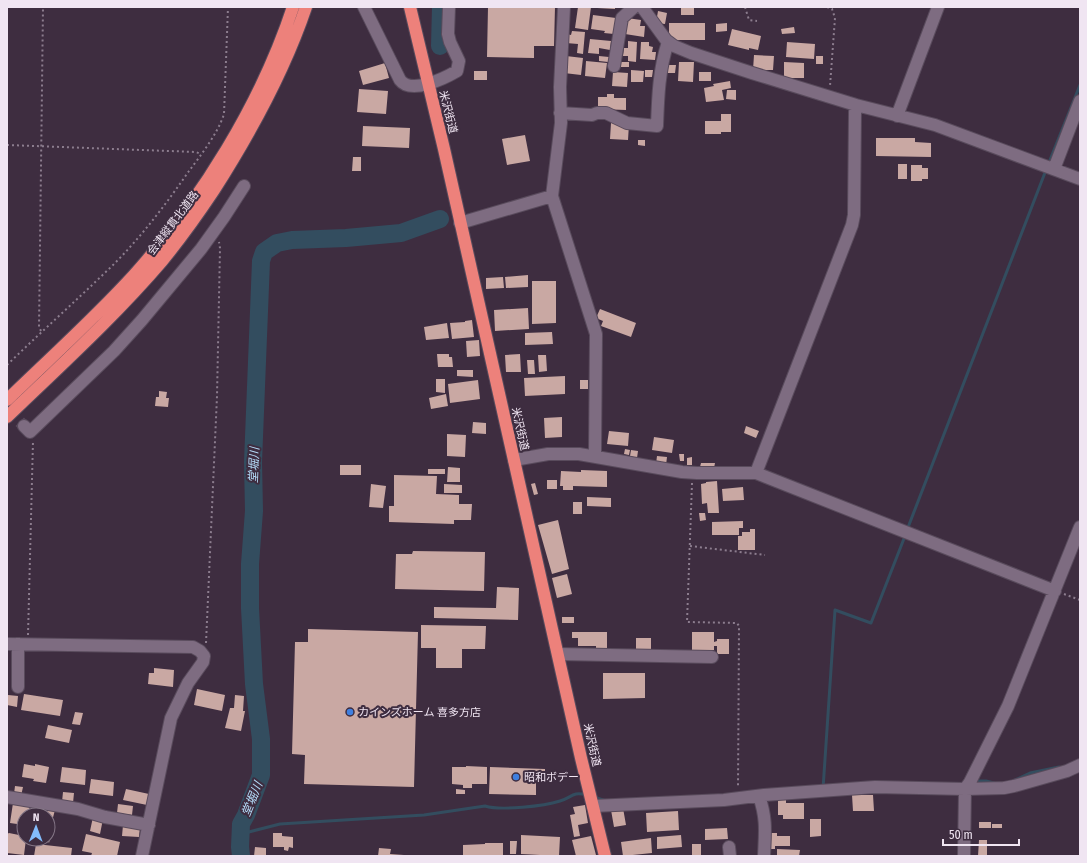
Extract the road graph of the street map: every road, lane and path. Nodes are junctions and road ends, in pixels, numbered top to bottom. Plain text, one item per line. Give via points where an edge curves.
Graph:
1 (43, 7) edge
2 (228, 7) edge
3 (294, 7) edge
4 (306, 7) edge
5 (364, 7) edge
6 (410, 7) edge
7 (449, 7) edge
8 (564, 7) edge
9 (634, 7) edge
10 (642, 7) edge
11 (745, 7) edge
12 (827, 7) edge
13 (938, 7) edge
14 (757, 21) dead end
15 (668, 42) junction
16 (614, 66) dead end
17 (428, 83) junction
18 (828, 96) junction
19 (1080, 101) edge
20 (856, 105) junction
21 (560, 113) junction
22 (897, 116) junction
23 (7, 145) edge
24 (40, 146) junction
25 (201, 154) junction
26 (1054, 169) junction
27 (1080, 180) edge
28 (244, 186) dead end
29 (552, 196) junction
30 (460, 223) junction
31 (213, 232) junction
32 (41, 331) junction
33 (7, 365) edge
34 (7, 400) edge
35 (7, 417) edge
36 (27, 429) joint
37 (596, 454) dead end
38 (514, 460) junction
39 (692, 473) junction
40 (756, 473) junction
41 (1080, 527) edge
42 (690, 546) junction
43 (765, 555) dead end
44 (1055, 591) junction
45 (1080, 600) edge
46 (17, 644) edge
47 (200, 651) junction
48 (558, 654) junction
49 (712, 657) dead end
50 (18, 687) dead end
51 (1080, 764) edge
52 (965, 789) junction
53 (758, 796) junction
54 (7, 797) edge
55 (738, 798) junction
56 (593, 806) junction
57 (149, 824) junction
58 (142, 856) edge
59 (605, 856) edge
60 (764, 856) edge
61 (964, 856) edge

1 - 24 path
2 - 25 path via 224,114
3 - 34 highway, 会津縦貫北道路 via 270,67 252,102 226,149 189,206 132,276
4 - 35 highway, 会津縦貫北道路 via 281,71 263,107 235,157 196,217 163,260 115,312
5 - 17 street via 402,83 411,86
6 - 17 highway, 米沢街道
7 - 17 street via 448,34 459,61 457,70 449,76
8 - 21 street
9 - 16 street via 622,18
10 - 15 street
11 - 14 path via 749,20
12 - 18 path via 832,9 835,18
13 - 22 street
15 - 18 street via 710,60
15 - 21 street via 659,80 657,126 627,123 606,113
17 - 30 highway, 米沢街道
18 - 20 street
19 - 26 street
20 - 22 street
20 - 40 street via 852,225
21 - 29 street
22 - 26 street via 935,125
23 - 24 path
24 - 25 path
24 - 32 path via 38,327
25 - 32 path via 166,204 114,264
26 - 27 street
28 - 31 street
29 - 30 street
29 - 37 street via 596,334
30 - 38 highway, 米沢街道
31 - 36 street via 123,341
31 - 47 path via 219,240 220,248 217,396 206,643
32 - 33 path
36 - 46 path via 33,439
38 - 39 street via 548,454 579,454
38 - 48 highway, 米沢街道
39 - 40 street
39 - 42 path
40 - 44 street
41 - 44 street
42 - 43 path
42 - 55 path via 687,622 737,623 739,626
44 - 45 path
44 - 52 street via 1008,706
46 - 47 street via 193,647
46 - 50 street
47 - 57 street via 204,656 203,662 188,683 171,718
48 - 49 street
48 - 56 highway, 米沢街道
51 - 52 street via 1067,771 1014,786
52 - 53 street via 875,787
52 - 61 street
53 - 55 street
53 - 60 street via 764,810
54 - 57 street
55 - 56 street
56 - 59 highway, 米沢街道
57 - 58 street

